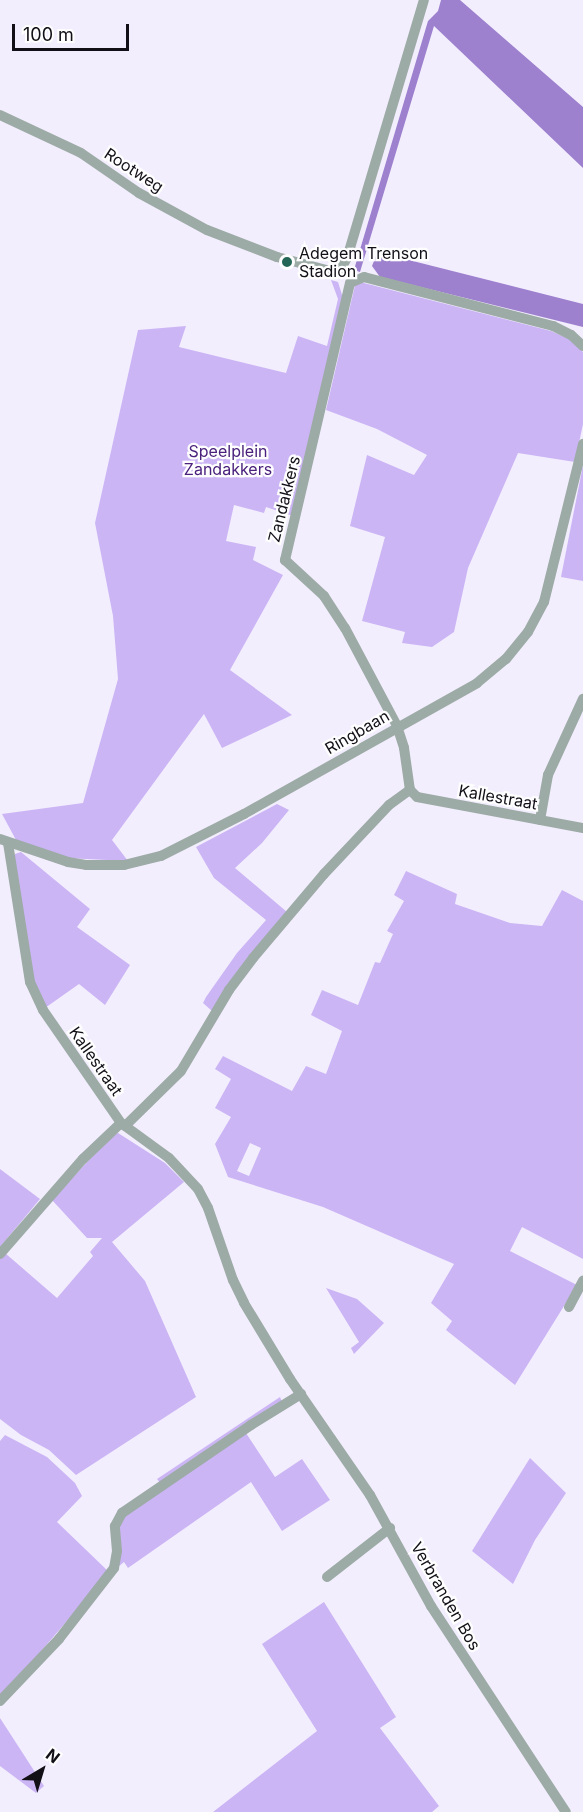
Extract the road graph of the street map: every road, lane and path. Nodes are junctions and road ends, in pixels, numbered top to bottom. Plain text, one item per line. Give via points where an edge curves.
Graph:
1 (424, 0) edge
2 (0, 115) edge
3 (583, 346) edge
4 (583, 444) edge
5 (583, 699) edge
6 (397, 726) junction
7 (410, 790) junction
8 (540, 820) junction
9 (583, 828) edge
10 (4, 841) edge
11 (123, 1124) junction
12 (0, 1254) edge
13 (583, 1281) edge
14 (569, 1307) dead end
15 (301, 1394) junction
16 (390, 1528) junction
17 (327, 1577) dead end
18 (0, 1701) edge
19 (566, 1812) edge

1 - 2 street, Rootweg via 340,271 322,271 253,249 175,214 81,153
3 - 6 street, Zandakkers via 553,326 364,277 350,283 285,560 331,604
4 - 6 street, Ringbaan via 544,602 528,632 506,659 477,683
5 - 8 street via 551,766
6 - 7 street
6 - 10 street, Ringbaan via 244,814 161,856 104,867 68,862
7 - 8 street, Kallestraat via 417,797
7 - 11 street via 389,806 324,874 253,958 182,1071
8 - 9 street, Kallestraat
10 - 11 street, Kallestraat via 35,996
11 - 12 street via 94,1147
11 - 15 street, Verbranden Bos via 181,1169 198,1190 244,1303
13 - 14 street
15 - 16 street, Verbranden Bos
15 - 18 street via 122,1513 115,1526 114,1569 59,1639
16 - 17 street
16 - 19 street, Verbranden Bos via 432,1606

